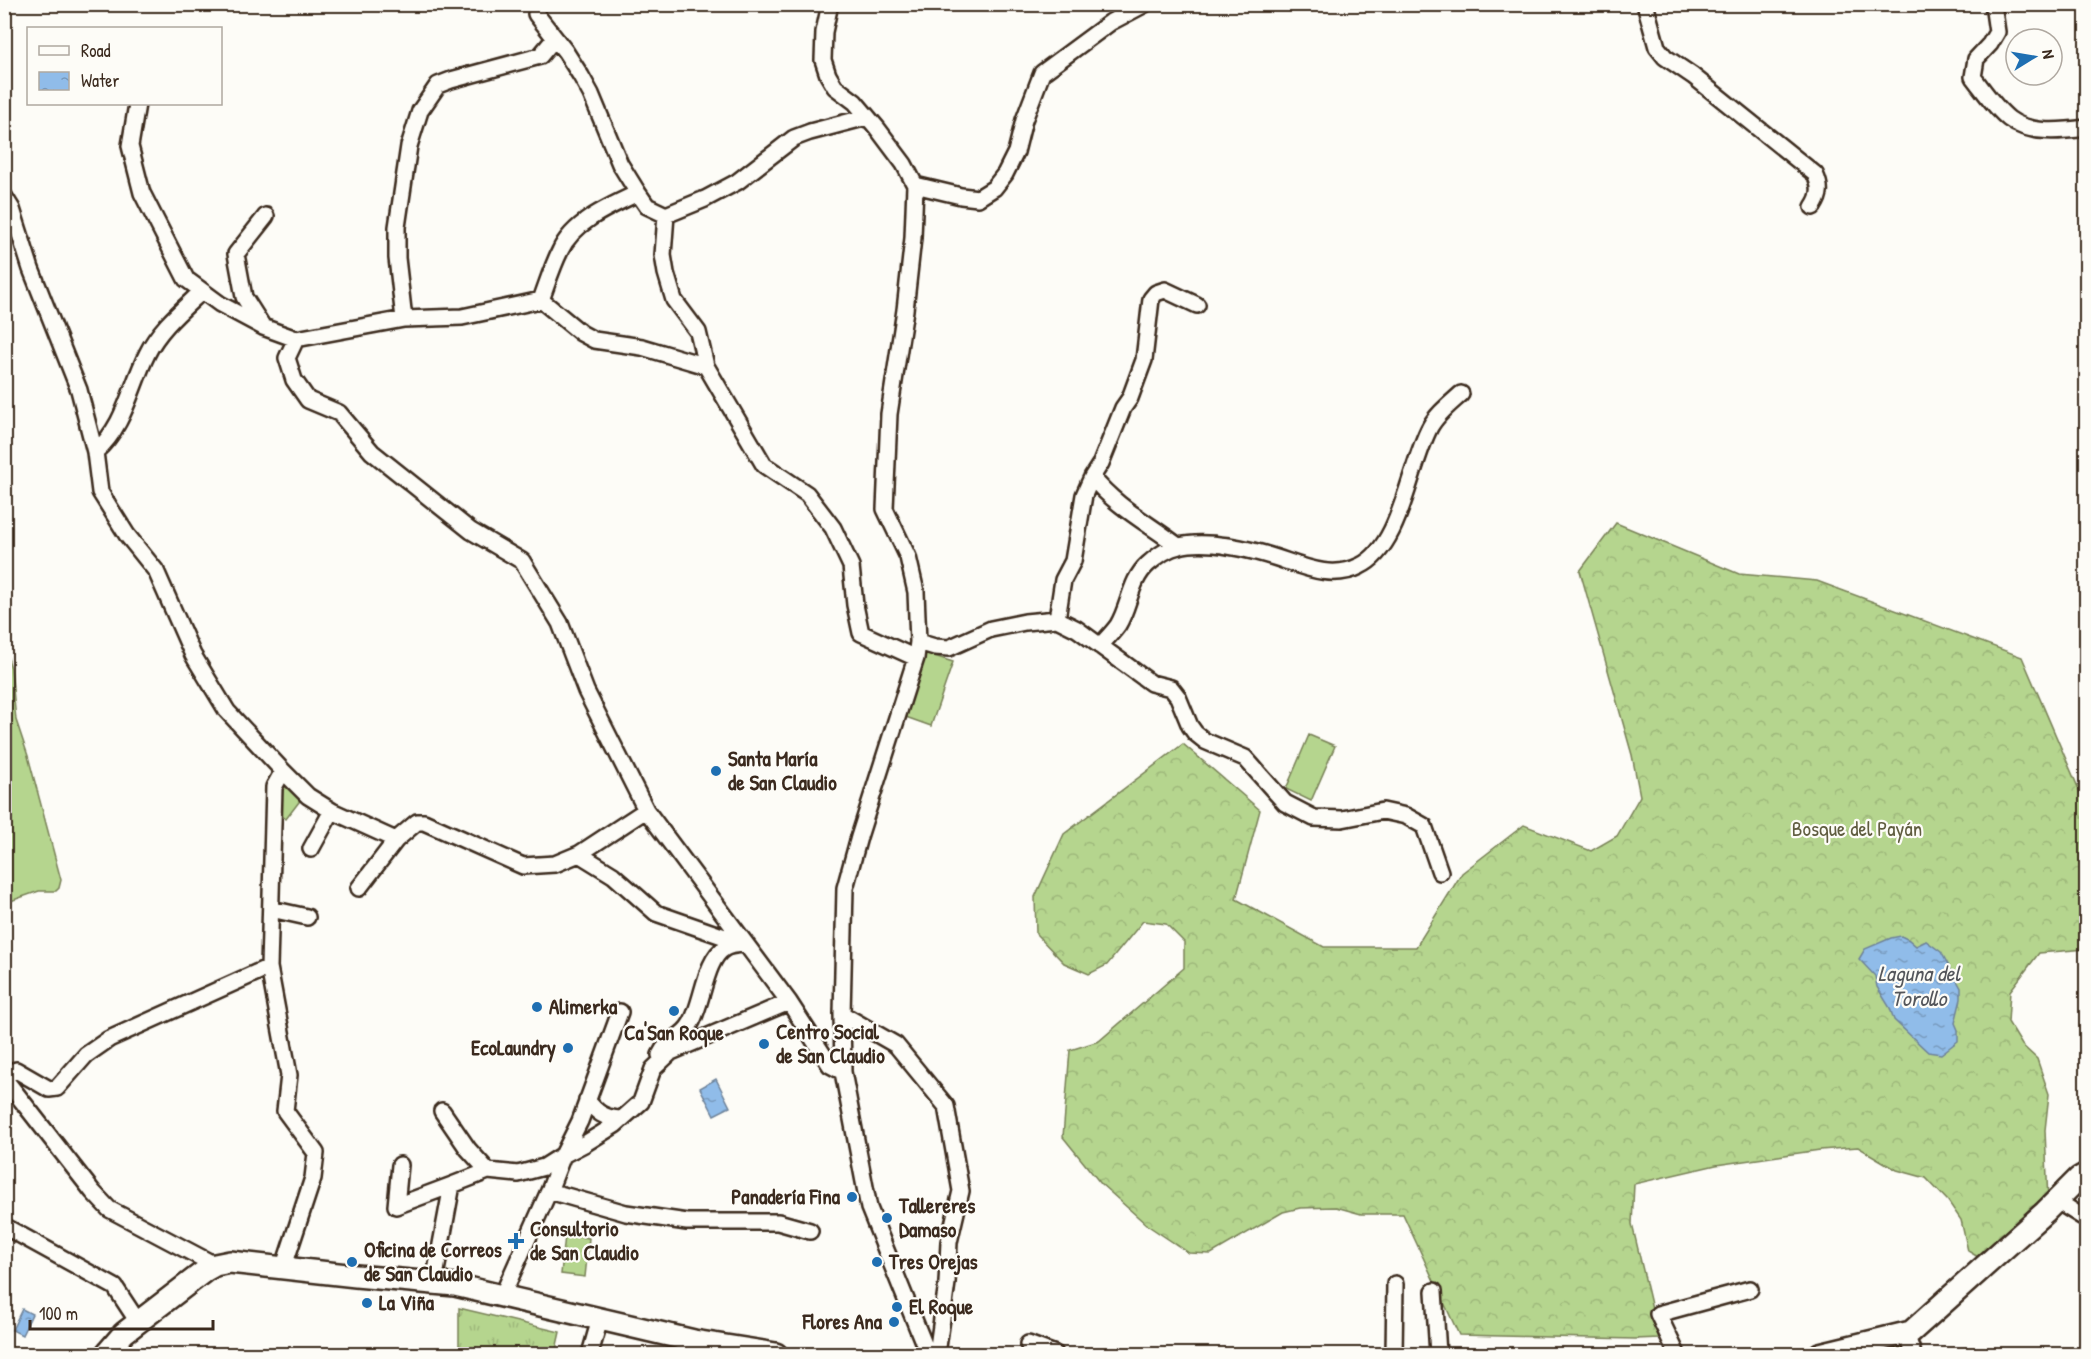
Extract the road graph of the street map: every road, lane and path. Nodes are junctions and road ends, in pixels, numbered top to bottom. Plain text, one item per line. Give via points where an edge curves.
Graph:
1 (830, 4) edge
2 (1145, 4) edge
3 (1645, 4) edge
4 (1993, 4) edge
5 (536, 14) dead end
6 (555, 38) junction
7 (136, 105) edge
8 (867, 117) junction
9 (2086, 128) edge
10 (915, 185) junction
11 (638, 193) junction
12 (4, 196) edge
13 (1813, 207) dead end
14 (666, 215) junction
15 (266, 216) dead end
16 (202, 291) junction
17 (542, 300) junction
18 (1197, 305) dead end
19 (404, 319) junction
20 (263, 327) junction
21 (296, 339) junction
22 (706, 366) junction
23 (1461, 394) dead end
24 (95, 452) junction
25 (1092, 477) junction
26 (1178, 546) junction
27 (1057, 619) junction
28 (918, 642) junction
29 (1100, 646) junction
30 (916, 658) junction
31 (283, 771) junction
32 (646, 810) junction
33 (332, 811) junction
34 (396, 840) junction
35 (311, 849) dead end
36 (579, 854) junction
37 (1440, 872) dead end
38 (359, 888) dead end
39 (271, 909) junction
40 (307, 917) dead end
41 (745, 944) junction
42 (269, 967) junction
43 (789, 1002) junction
44 (620, 1012) dead end
45 (842, 1014) junction
46 (653, 1069) junction
47 (843, 1072) junction
48 (4, 1076) edge
49 (587, 1100) junction
50 (442, 1112) dead end
51 (620, 1119) junction
52 (580, 1121) junction
53 (595, 1138) junction
54 (563, 1155) junction
55 (400, 1166) dead end
56 (488, 1171) junction
57 (2086, 1174) edge
58 (452, 1185) junction
59 (549, 1191) junction
60 (2056, 1201) junction
61 (2086, 1219) edge
62 (4, 1226) edge
63 (810, 1231) dead end
64 (215, 1265) junction
65 (284, 1266) junction
66 (434, 1282) junction
67 (1395, 1284) dead end
68 (1750, 1289) dead end
69 (1434, 1291) dead end
70 (503, 1294) junction
71 (600, 1318) junction
72 (138, 1322) junction
73 (1906, 1333) junction
74 (1028, 1344) dead end
75 (106, 1354) edge
76 (590, 1354) edge
77 (776, 1354) edge
78 (928, 1354) edge
79 (937, 1354) edge
80 (1055, 1354) edge
81 (1394, 1354) edge
82 (1438, 1354) edge
83 (1677, 1354) edge
84 (1820, 1354) edge
85 (1913, 1354) edge

1 - 8 street via 824,32 825,68 835,87
2 - 10 street via 1111,22 1042,73 1016,152 994,188 978,198
3 - 13 street via 1657,47 1665,57 1815,174 1820,195
4 - 9 street via 1996,32 1976,59 1973,77 1985,94 2011,120 2030,128
5 - 6 street
6 - 11 street via 591,94 620,164
6 - 19 street via 540,56 438,85 420,111 409,146 397,227
7 - 16 street via 130,146 142,193 186,279
8 - 10 street via 904,164
8 - 14 street via 794,138 737,182
10 - 28 street via 913,238 889,414 885,509 908,557 916,591
11 - 14 street via 647,206
11 - 17 street via 579,226 560,249
12 - 24 street via 80,390
14 - 22 street via 666,273 674,300 698,332
15 - 20 street via 236,254 244,297
16 - 20 street
16 - 24 street via 169,322 146,354 115,428
17 - 19 street via 462,317
17 - 22 street via 594,340 642,347
18 - 25 street via 1165,290 1156,292 1151,299 1144,360
19 - 21 street
20 - 21 street
21 - 32 street via 287,358 294,380 308,400 339,413 372,452 471,531 522,561 560,623 586,691
22 - 30 street via 764,465 807,494 833,528 851,566 861,633
23 - 26 street via 1431,424 1419,448 1393,530 1377,555 1362,566 1346,572 1322,572 1245,549
24 - 31 street via 100,492 156,571 193,655 227,711
25 - 26 street via 1110,497
25 - 27 street via 1084,495 1073,561 1063,580
26 - 29 street via 1138,573 1118,624
27 - 28 street via 991,629 949,648
27 - 29 street
28 - 30 street
29 - 37 street via 1151,683 1172,688 1195,733 1245,758 1285,803 1314,818 1342,819 1383,811 1406,816 1424,826
30 - 45 street via 845,888
31 - 33 street via 308,796
31 - 39 street via 274,787
32 - 36 street
32 - 41 street
33 - 34 street
33 - 35 street
34 - 36 street via 417,822 424,822 523,866 555,864
34 - 38 street
36 - 41 street via 613,875 656,913
39 - 40 street
39 - 42 street
41 - 43 street
41 - 46 street via 725,948 712,961 692,1022 685,1032 665,1044
42 - 48 street via 109,1040 86,1054 57,1088 49,1089 16,1070
42 - 65 street via 289,1075 285,1111 316,1153 313,1178
43 - 46 street via 671,1052
43 - 47 street via 830,1065
44 - 49 street
45 - 47 street
45 - 79 street via 896,1044 946,1106 961,1191 949,1242
46 - 51 street via 641,1102
47 - 78 street via 869,1208
48 - 64 street via 109,1209
49 - 51 street via 606,1118
49 - 52 street
50 - 56 street
51 - 52 street via 596,1126
51 - 53 street
52 - 53 street via 584,1131
52 - 54 street
53 - 54 street
54 - 56 street via 544,1167 518,1174
54 - 59 street
55 - 58 street via 396,1206
56 - 58 street
57 - 60 street
58 - 66 street
59 - 63 street via 626,1214 687,1222 778,1222
59 - 70 street
60 - 61 street
60 - 73 street
62 - 72 street via 116,1287
64 - 65 street via 230,1262
64 - 72 street
65 - 66 street
66 - 70 street
67 - 81 street
68 - 83 street via 1658,1314
69 - 82 street
70 - 71 street
71 - 76 street
71 - 77 street via 694,1341
72 - 75 street
73 - 84 street
73 - 85 street
74 - 80 street

